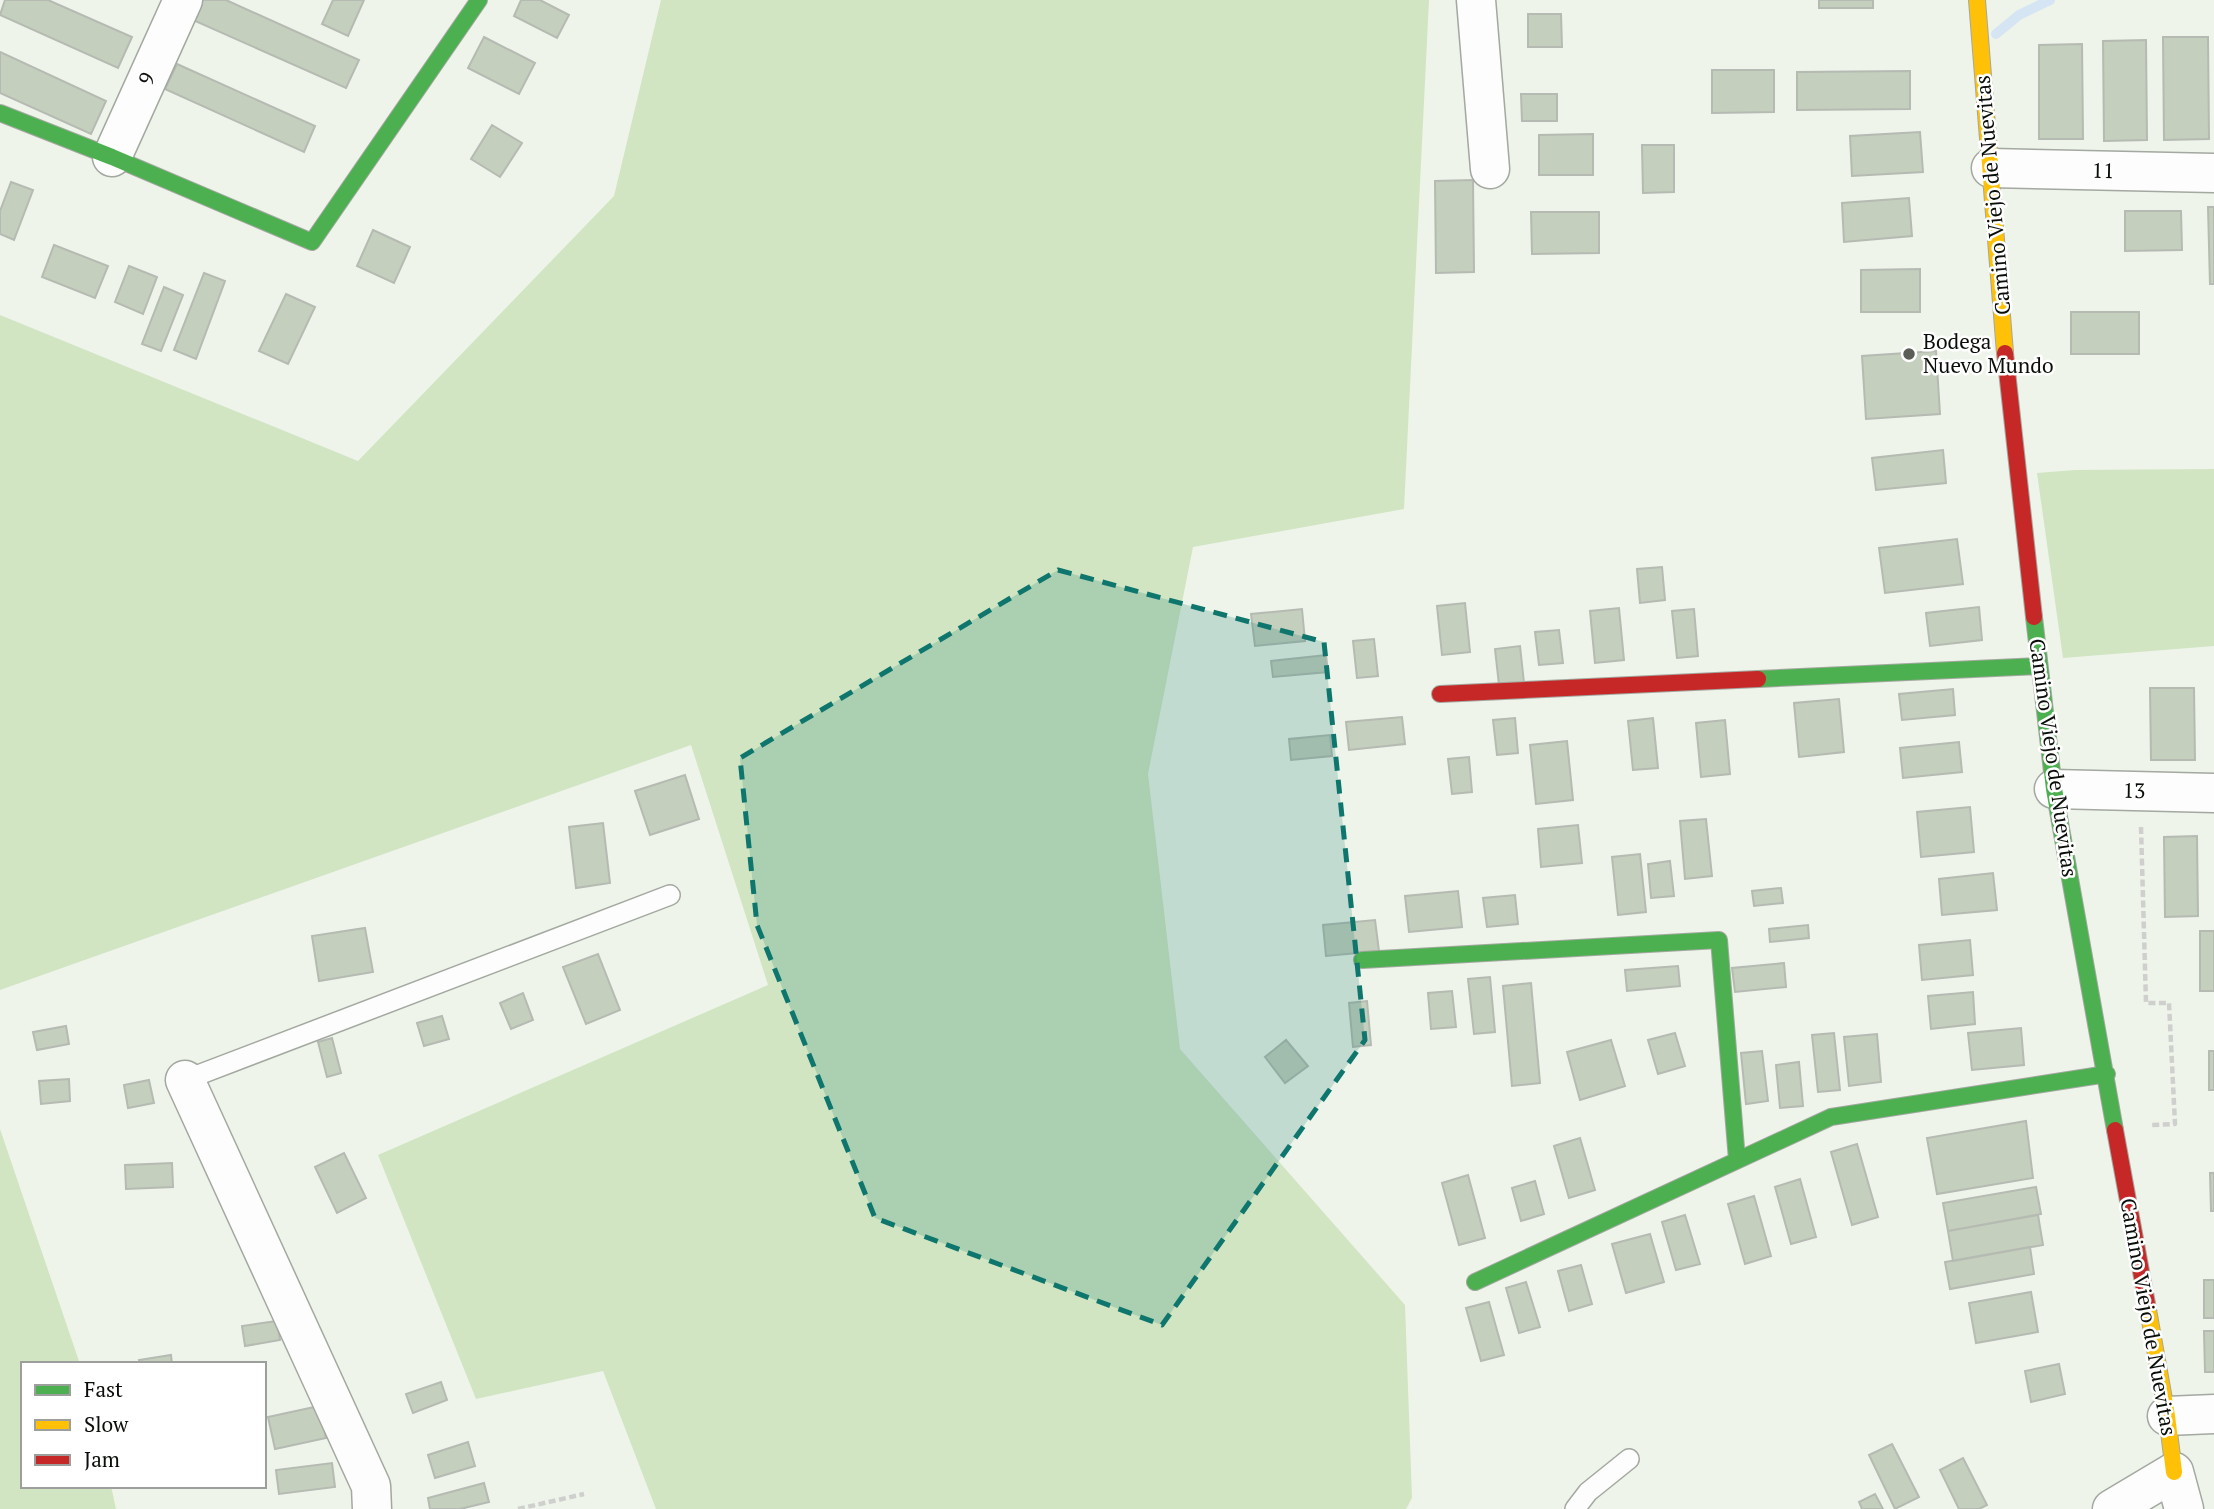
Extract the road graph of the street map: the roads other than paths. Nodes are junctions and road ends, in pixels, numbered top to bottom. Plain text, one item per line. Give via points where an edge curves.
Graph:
1 (183, 0) edge
2 (479, 0) edge
3 (1476, 0) edge
4 (1977, 0) edge
5 (0, 113) edge
6 (112, 157) junction
7 (1992, 168) junction
8 (1490, 169) dead end
9 (2214, 173) edge
10 (2038, 666) junction
11 (1440, 694) dead end
12 (2054, 789) junction
13 (2214, 793) edge
14 (670, 895) dead end
15 (1362, 960) dead end
16 (2107, 1074) junction
17 (185, 1080) joint
18 (1737, 1160) junction
19 (1475, 1282) dead end
20 (2214, 1415) edge
21 (2167, 1416) junction
22 (1629, 1459) dead end
23 (2174, 1472) junction
24 (372, 1509) edge
25 (1575, 1509) edge
26 (2112, 1509) edge
27 (2184, 1509) edge

1 - 6 street, 9
2 - 6 street via 312,242
3 - 8 street
4 - 7 street, Camino Viejo de Nuevitas
5 - 6 street
7 - 9 street, 11
7 - 10 street, Camino Viejo de Nuevitas via 2008,389
10 - 11 street
10 - 12 street, Camino Viejo de Nuevitas
12 - 13 street, 13
12 - 16 street, Camino Viejo de Nuevitas
14 - 17 lane
15 - 18 street via 1720,940
16 - 18 street via 1831,1117
16 - 21 street, Camino Viejo de Nuevitas
17 - 24 street via 371,1486
18 - 19 street
20 - 21 street
21 - 23 street, Camino Viejo de Nuevitas
22 - 25 lane via 1587,1492
23 - 26 street
23 - 27 street, Camino Viejo de Nuevitas

